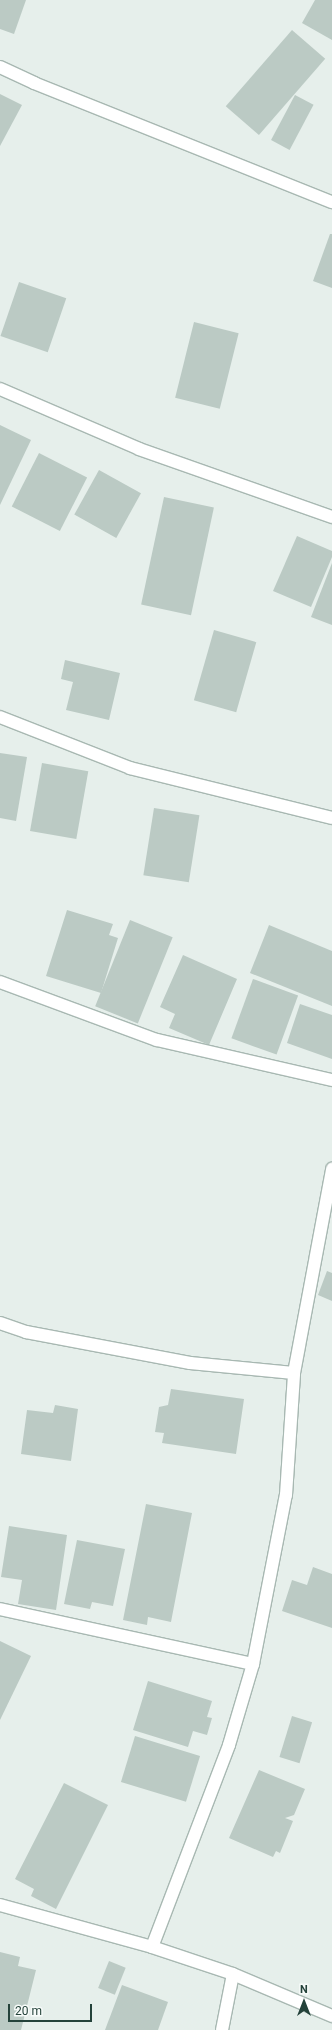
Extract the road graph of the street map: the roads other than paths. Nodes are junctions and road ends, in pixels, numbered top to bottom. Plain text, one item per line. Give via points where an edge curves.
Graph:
1 (0, 67) edge
2 (332, 202) edge
3 (0, 389) edge
4 (332, 517) edge
5 (0, 716) edge
6 (332, 818) edge
7 (0, 982) edge
8 (332, 1080) edge
9 (332, 1169) edge
10 (0, 1323) edge
11 (294, 1373) junction
12 (0, 1609) edge
13 (253, 1664) junction
14 (0, 1905) edge
15 (152, 1947) junction
16 (233, 1974) junction
17 (332, 2016) edge
18 (222, 2030) edge

1 - 2 street via 34,83
3 - 4 street via 139,450
5 - 6 street via 130,768
7 - 8 street via 157,1040
9 - 11 street
10 - 11 street via 26,1332 190,1363
11 - 13 street via 286,1495
12 - 13 street
13 - 15 street via 229,1745
14 - 15 street
15 - 16 street
16 - 17 street
16 - 18 street

